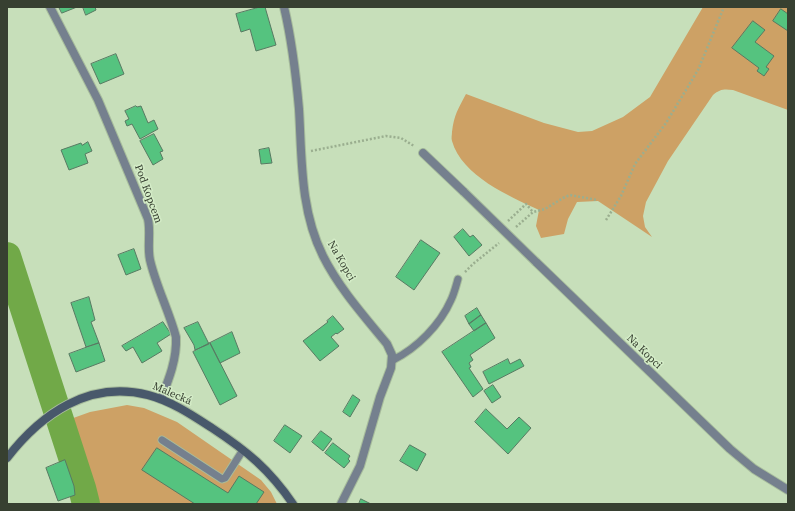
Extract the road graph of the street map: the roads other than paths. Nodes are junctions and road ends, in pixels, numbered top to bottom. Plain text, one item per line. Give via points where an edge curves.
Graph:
1 (50, 7) edge
2 (284, 7) edge
3 (424, 153) road end
4 (458, 279) road end
5 (393, 360) junction
6 (161, 400) junction
7 (162, 440) dead end
8 (243, 450) junction
9 (7, 458) edge
10 (788, 490) edge
11 (294, 504) edge
12 (341, 504) edge

1 - 6 street, Pod Kopcem via 98,100 148,219 150,260 176,337 174,363
2 - 5 street, Na Kopci via 293,48 304,188 316,240 340,285 387,344
3 - 10 street, Na Kopci, bridge via 730,449 754,469
4 - 5 lane via 451,300 430,330 411,349
5 - 12 street via 360,466
6 - 8 street, Malecká via 191,414
6 - 9 street, Malecká via 137,393 114,392 91,395 73,401 64,405 30,432
7 - 8 lane via 222,479 226,477
8 - 11 street, Malecká via 266,469

